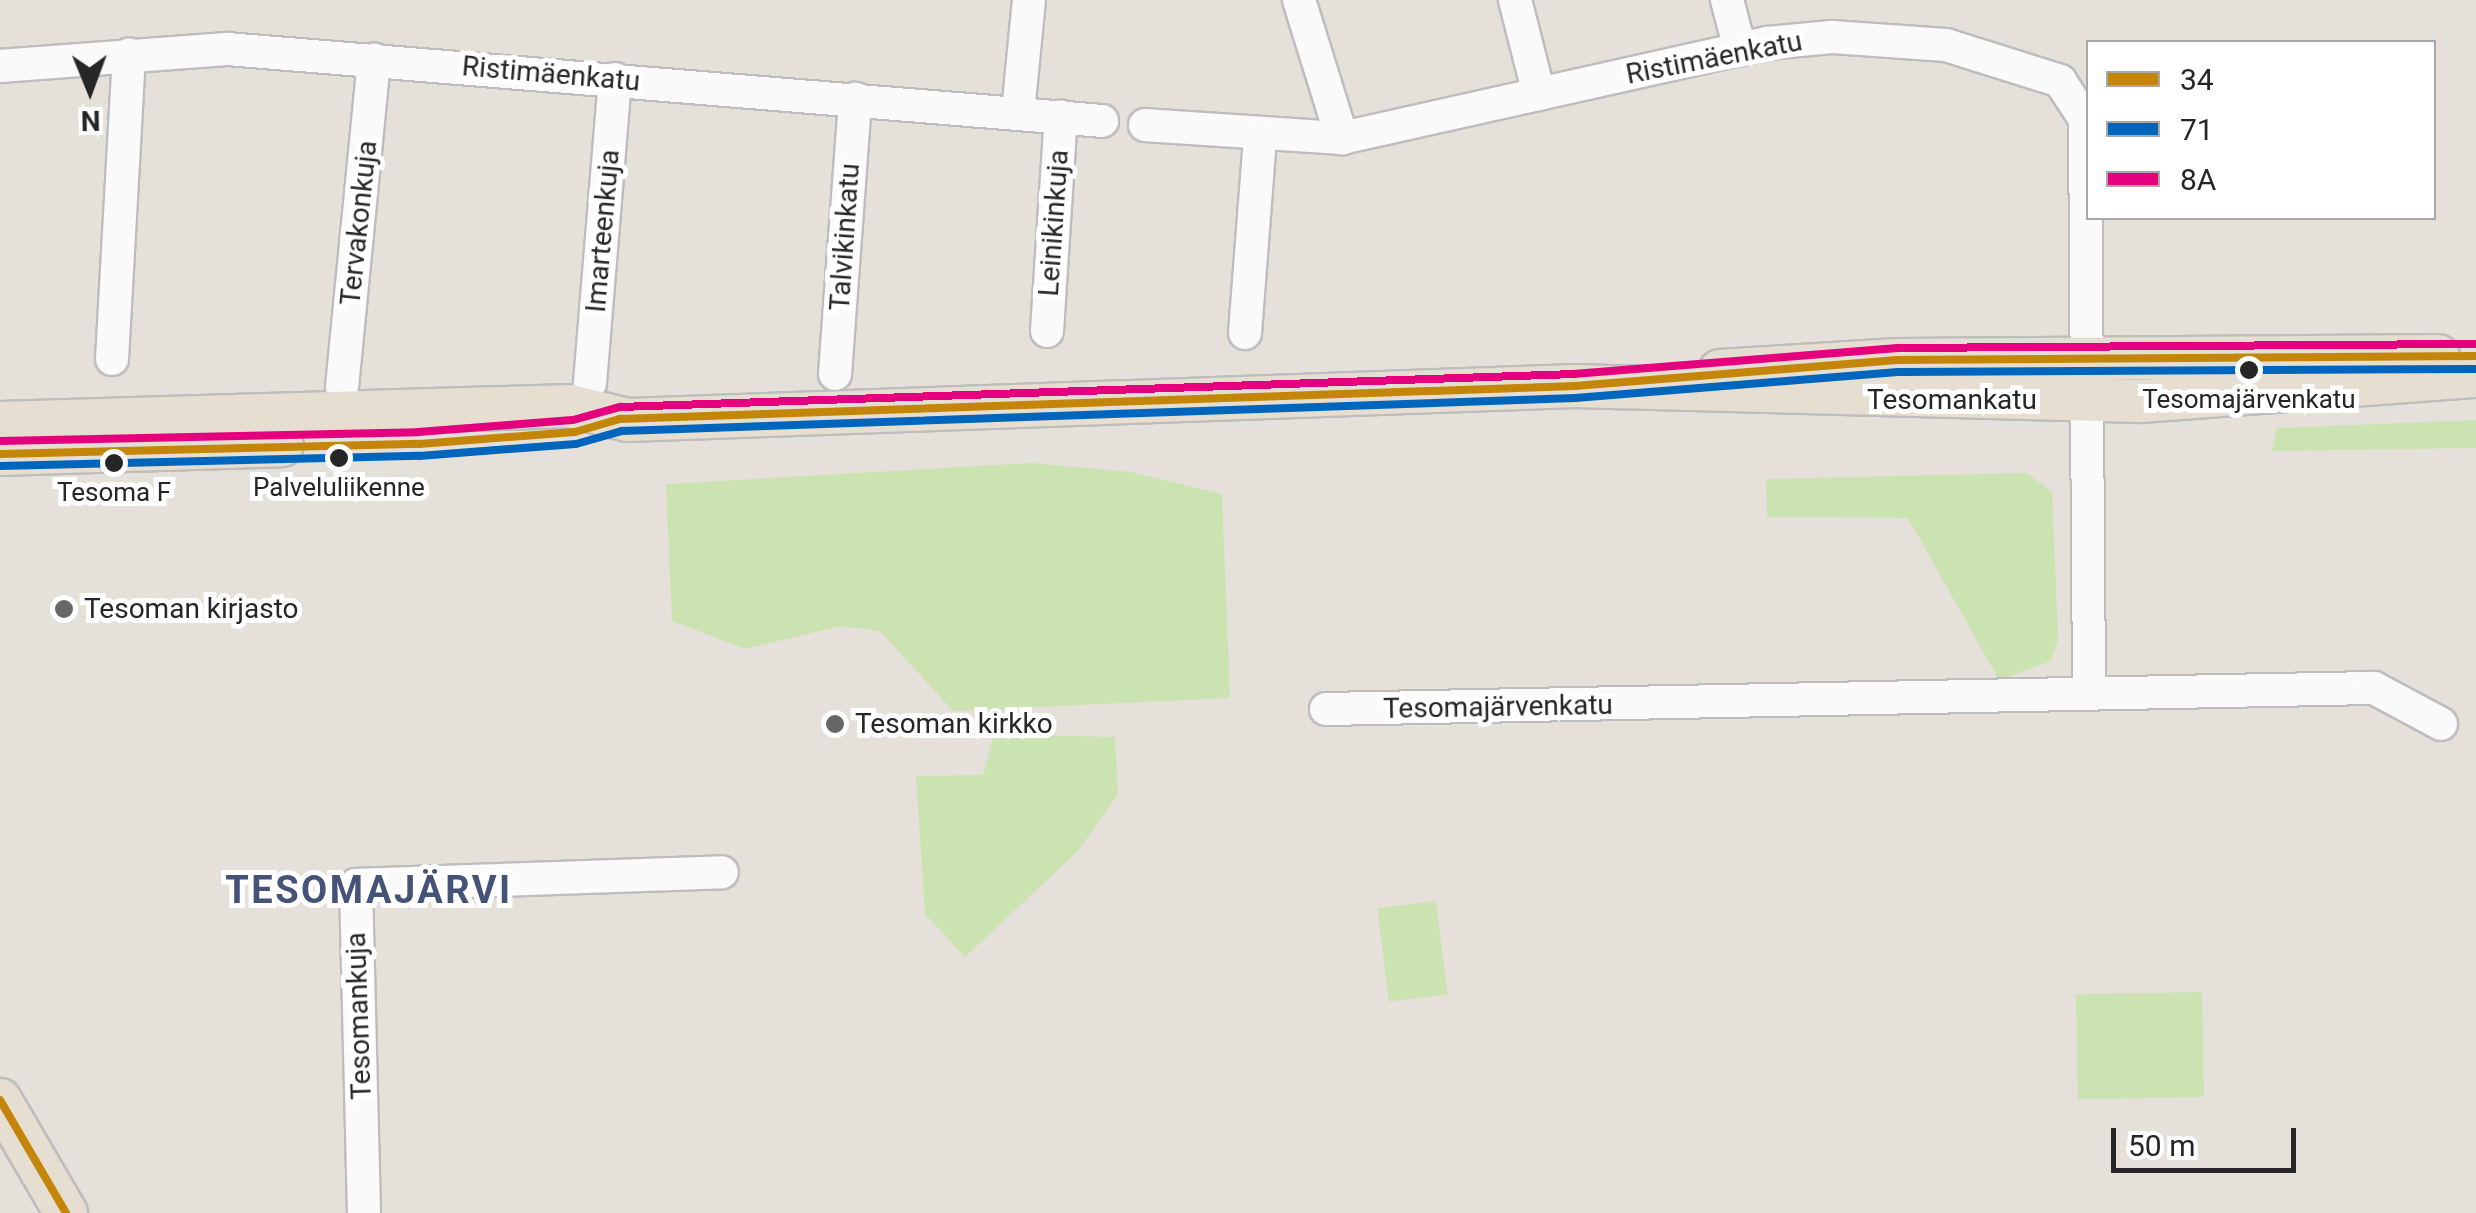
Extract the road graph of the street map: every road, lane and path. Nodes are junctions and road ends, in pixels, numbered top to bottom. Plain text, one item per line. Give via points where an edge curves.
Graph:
1 (1029, 0) edge
2 (1299, 0) edge
3 (1515, 0) edge
4 (1727, 0) edge
5 (1740, 49) junction
6 (129, 54) junction
7 (374, 60) junction
8 (0, 66) edge
9 (615, 79) junction
10 (1539, 94) junction
11 (856, 99) junction
12 (1018, 112) junction
13 (1061, 116) junction
14 (1102, 121) dead end
15 (1146, 124) dead end
16 (1260, 137) junction
17 (1342, 138) junction
18 (1047, 331) dead end
19 (1245, 334) dead end
20 (2088, 356) junction
21 (2476, 356) edge
22 (112, 359) dead end
23 (835, 374) dead end
24 (2476, 376) edge
25 (590, 383) dead end
26 (1575, 386) junction
27 (342, 387) dead end
28 (2088, 401) junction
29 (620, 419) junction
30 (0, 423) edge
31 (0, 454) edge
32 (2089, 694) junction
33 (1326, 709) dead end
34 (2441, 724) dead end
35 (722, 872) dead end
36 (0, 1100) edge
37 (66, 1213) edge
38 (364, 1213) edge

1 - 12 street
2 - 17 street
3 - 10 street
4 - 5 street
5 - 10 street, Ristimäenkatu
5 - 20 street, Ristimäenkatu via 1832,38 1946,44 2060,80 2084,118
6 - 7 street, Ristimäenkatu via 215,48
6 - 8 street, Ristimäenkatu
6 - 22 street
7 - 9 street, Ristimäenkatu
7 - 27 street, Tervakonkuja
9 - 11 street, Ristimäenkatu
9 - 25 street, Imarteenkuja
10 - 17 street, Ristimäenkatu
11 - 12 street, Ristimäenkatu
11 - 23 street, Talvikinkatu
12 - 13 street, Ristimäenkatu
13 - 14 street, Ristimäenkatu
13 - 18 street, Leinikinkuja
15 - 16 street, Ristimäenkatu
16 - 17 street, Ristimäenkatu
16 - 19 street
20 - 21 main road, Tesomankatu
20 - 26 main road, Tesomankatu via 1897,360
20 - 28 street
24 - 28 main road, Tesomankatu
26 - 28 main road, Tesomankatu
26 - 29 main road, Tesomankatu
28 - 32 street
29 - 30 main road, Tesomankatu via 570,406
29 - 31 main road, Tesomankatu via 520,439
32 - 33 street, Tesomajärvenkatu
32 - 34 street, Tesomajärvenkatu via 2374,688
35 - 38 street, Tesomankuja via 356,885
36 - 37 main road

